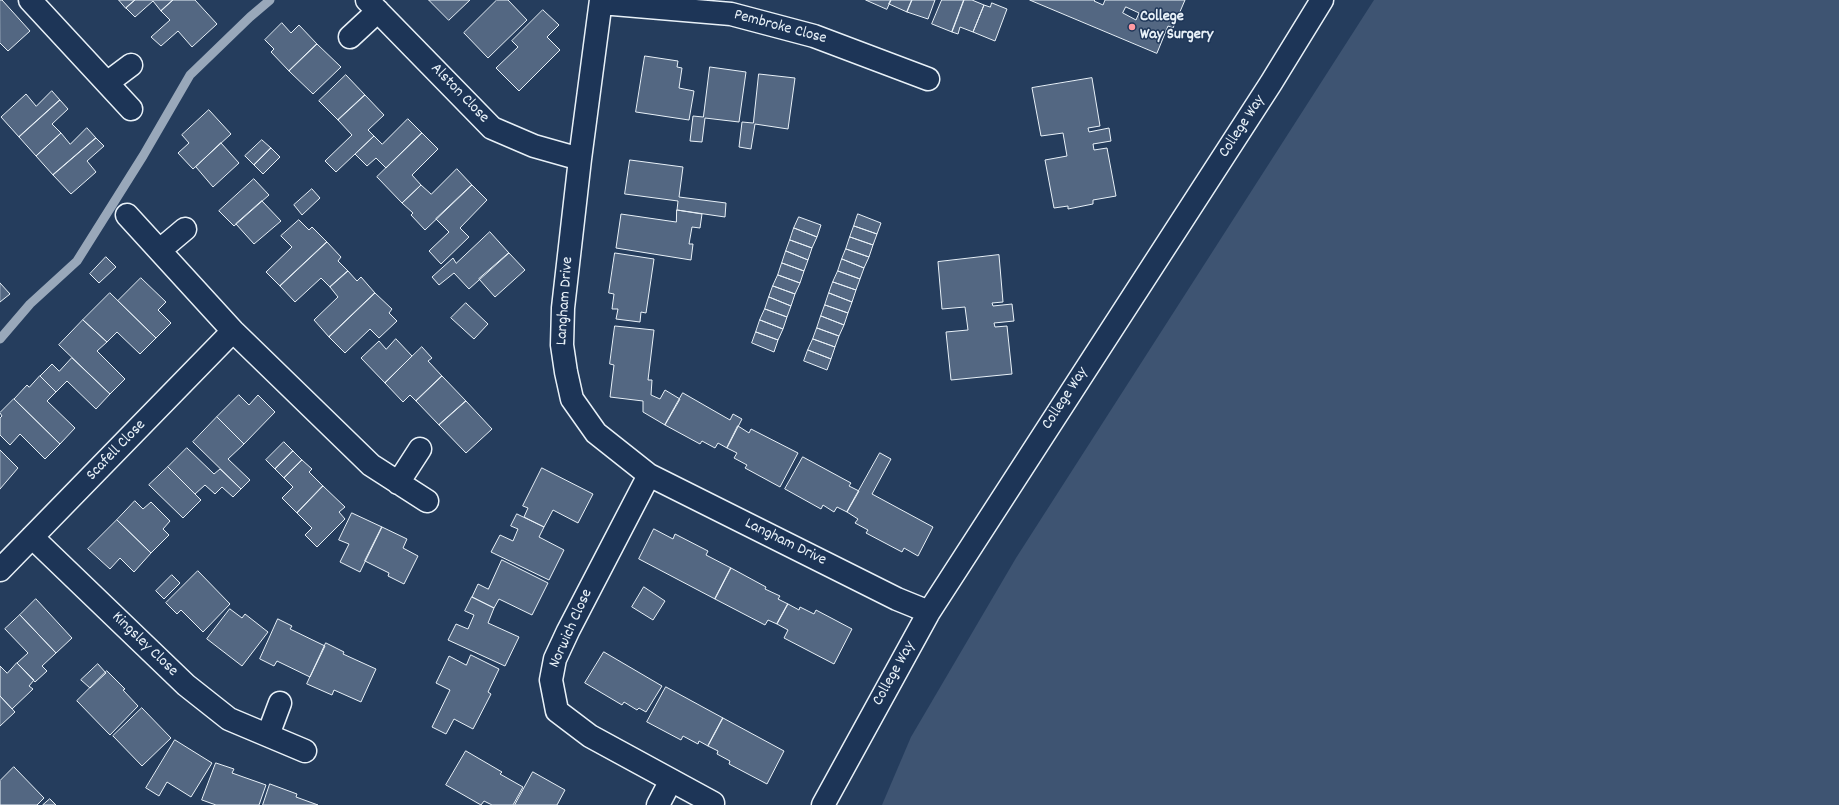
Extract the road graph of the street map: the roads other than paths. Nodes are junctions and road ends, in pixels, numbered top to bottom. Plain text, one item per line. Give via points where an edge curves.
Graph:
1 (30, 0) edge
2 (1322, 0) edge
3 (601, 1) edge
4 (372, 5) edge
5 (350, 37) dead end
6 (132, 65) dead end
7 (928, 79) dead end
8 (107, 83) junction
9 (131, 109) dead end
10 (580, 159) junction
11 (127, 216) dead end
12 (185, 229) dead end
13 (160, 250) junction
14 (233, 331) junction
15 (420, 449) dead end
16 (649, 475) junction
17 (398, 483) junction
18 (427, 501) dead end
19 (32, 537) junction
20 (0, 570) edge
21 (929, 612) junction
22 (280, 703) dead end
23 (268, 735) junction
24 (305, 751) dead end
25 (671, 780) junction
26 (713, 803) dead end
27 (658, 805) edge
28 (823, 805) edge

1 - 8 street
2 - 21 street, College Way via 1267,90
3 - 7 street, Pembroke Close via 731,14 814,36
3 - 10 street, Langham Drive
4 - 5 street, Alston Close
4 - 10 street, Alston Close via 492,128 534,146
6 - 8 street
8 - 9 street
10 - 16 street, Langham Drive via 563,308 562,345 572,400 596,433
11 - 13 street
12 - 13 street
13 - 14 street
14 - 17 street via 371,465
14 - 19 street, Scafell Close
15 - 17 street
16 - 21 street, Langham Drive via 897,599
16 - 25 street, Norwich Close via 568,632 555,660 551,680 557,711 590,736
17 - 18 street
19 - 20 street, Scafell Close
19 - 23 street, Kingsley Close via 186,685 229,718
21 - 28 street, College Way
22 - 23 street
23 - 24 street, Kingsley Close
25 - 26 street, Norwich Close
25 - 27 street

